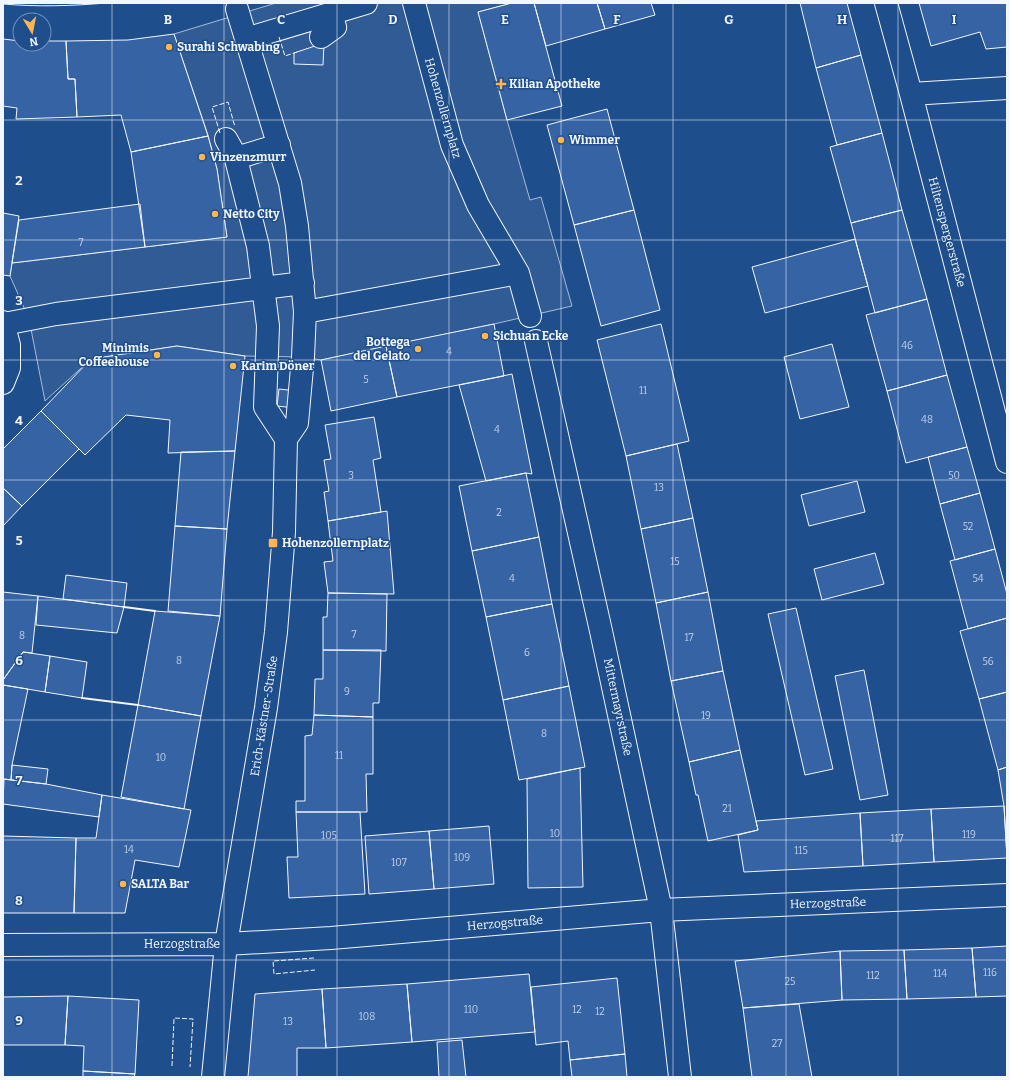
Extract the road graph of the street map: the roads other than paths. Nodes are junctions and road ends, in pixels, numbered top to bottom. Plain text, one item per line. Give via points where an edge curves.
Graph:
1 (366, 3) edge
2 (414, 3) edge
3 (886, 3) edge
4 (237, 9) dead end
5 (246, 39) junction
6 (1007, 88) edge
7 (912, 94) junction
8 (280, 145) junction
9 (518, 273) junction
10 (303, 283) junction
11 (264, 287) junction
12 (305, 312) junction
13 (530, 316) dead end
14 (4, 323) edge
15 (536, 341) dead end
16 (301, 380) junction
17 (3, 383) edge
18 (287, 398) dead end
19 (286, 439) junction
20 (1007, 462) edge
21 (1007, 896) edge
22 (661, 910) junction
23 (226, 944) junction
24 (3, 945) edge
25 (213, 1077) edge
26 (680, 1077) edge

1 - 5 street via 326,27
2 - 9 street, Hohenzollernplatz via 452,145 478,205
3 - 7 street, Hiltenspergerstraße
4 - 5 street
5 - 8 street
6 - 7 street
7 - 20 street, Hiltenspergerstraße
8 - 10 street via 290,183
8 - 11 street via 233,147 258,246
9 - 12 street
9 - 13 street, Hohenzollernplatz
10 - 11 street
10 - 12 street
11 - 14 street
11 - 19 street via 268,326 265,407
12 - 16 street
14 - 17 street via 9,345 8,368
15 - 22 street, Mittermayrstraße
16 - 18 street via 288,379
16 - 19 street via 297,423
19 - 23 street, Erich-Kästner-Straße via 284,532 277,626 266,708
21 - 22 street, Herzogstraße
22 - 23 street, Herzogstraße via 332,938
22 - 26 street, Mittermayrstraße
23 - 24 street, Herzogstraße
23 - 25 street, Erich-Kästner-Straße

